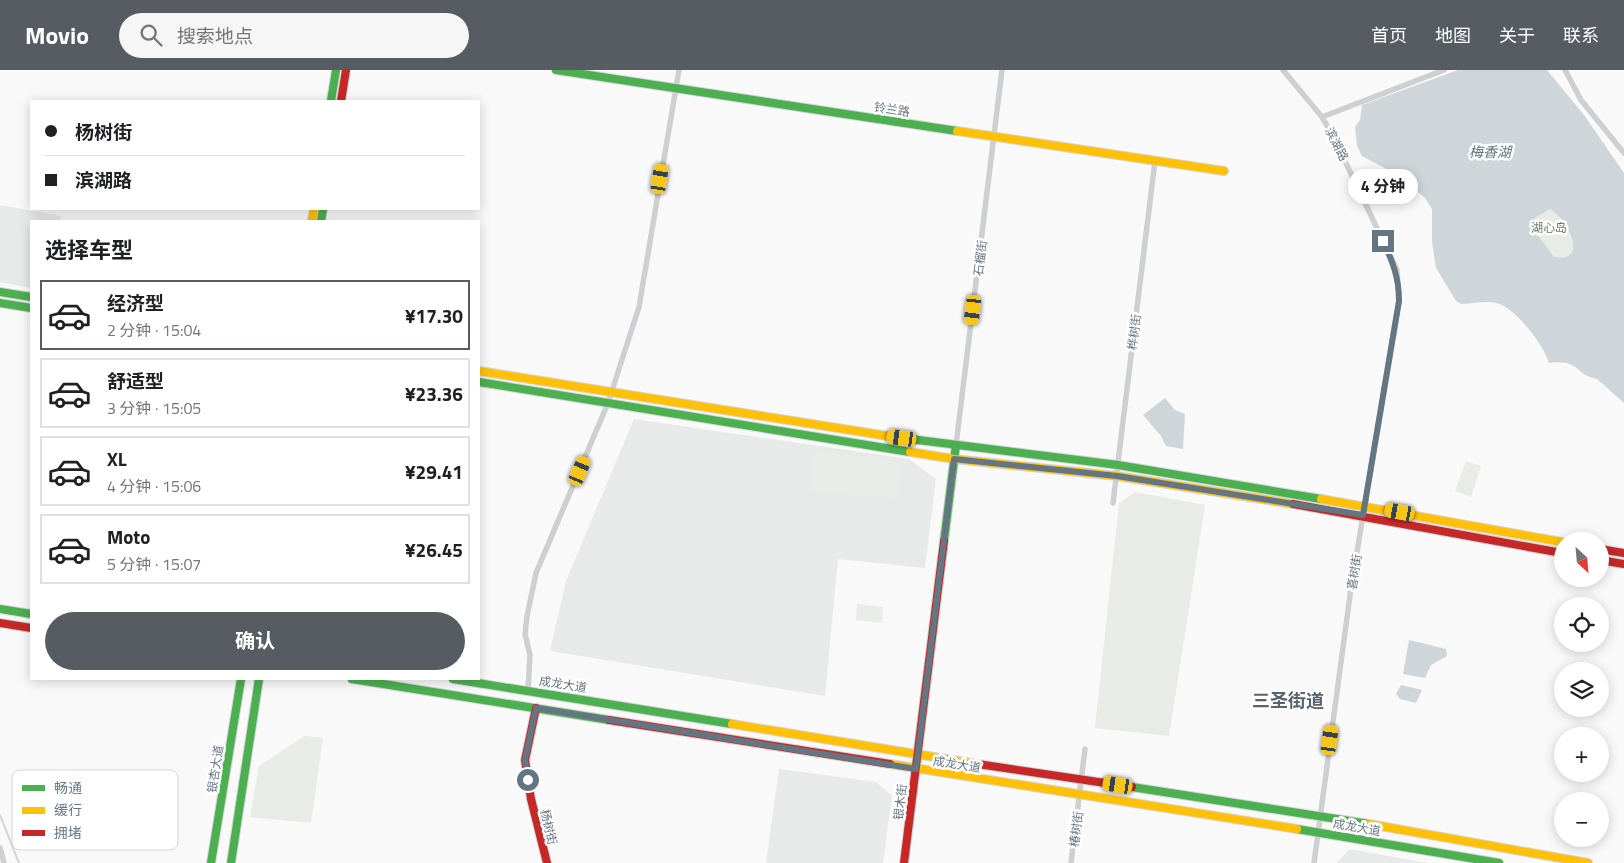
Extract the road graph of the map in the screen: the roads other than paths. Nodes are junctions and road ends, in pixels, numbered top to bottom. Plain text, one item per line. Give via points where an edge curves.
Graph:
1 (336, 70) edge
2 (346, 70) edge
3 (556, 70) edge
4 (678, 70) edge
5 (1002, 70) edge
6 (1283, 70) edge
7 (1444, 70) edge
8 (1565, 70) edge
9 (675, 88) junction
10 (331, 100) edge
11 (341, 100) edge
12 (1322, 117) junction
13 (995, 136) junction
14 (1624, 153) edge
15 (1156, 161) junction
16 (1224, 171) dead end
17 (1399, 282) joint
18 (0, 292) edge
19 (30, 297) edge
20 (0, 303) edge
21 (30, 308) edge
22 (480, 371) edge
23 (480, 382) edge
24 (610, 392) junction
25 (608, 403) junction
26 (956, 445) junction
27 (954, 459) junction
28 (1118, 465) junction
29 (1117, 476) junction
30 (1113, 503) dead end
31 (1364, 506) junction
32 (1363, 515) junction
33 (1554, 541) edge
34 (1609, 550) edge
35 (1554, 551) edge
36 (1624, 553) edge
37 (1609, 562) edge
38 (1624, 564) edge
39 (0, 609) edge
40 (30, 614) edge
41 (0, 623) edge
42 (30, 628) edge
43 (241, 680) edge
44 (259, 680) edge
45 (358, 680) edge
46 (460, 680) edge
47 (528, 690) junction
48 (536, 708) junction
49 (1085, 749) dead end
50 (918, 755) junction
51 (916, 769) junction
52 (1081, 780) junction
53 (1080, 794) junction
54 (1320, 815) junction
55 (1317, 832) junction
56 (0, 848) edge
57 (4, 863) edge
58 (211, 863) edge
59 (231, 863) edge
60 (546, 863) edge
61 (904, 863) edge
62 (1071, 863) edge
63 (1314, 863) edge
64 (1499, 863) edge
65 (1588, 863) edge

1 - 10 main road
2 - 11 main road
3 - 9 main road, 铃兰路
4 - 9 street
5 - 13 street, 石榴街
6 - 12 street, 滨湖路
7 - 12 street
8 - 14 street via 1581,100
9 - 13 main road, 铃兰路
9 - 24 street via 639,307
12 - 17 street, 滨湖路 via 1392,258
13 - 15 main road, 铃兰路
13 - 26 street, 石榴街
15 - 16 main road, 铃兰路
15 - 28 street, 桦树街
17 - 31 street, 喜树街 via 1395,324
18 - 19 main road
20 - 21 main road
22 - 24 main road
23 - 25 main road
24 - 25 street
24 - 26 main road
25 - 27 main road
25 - 47 street via 536,573 526,616 525,634 530,655
26 - 27 main road, 银木街
26 - 28 main road
27 - 29 main road
27 - 50 main road, 银木街
28 - 29 street, 桦树街
28 - 31 main road
29 - 30 street, 桦树街
29 - 32 main road
31 - 32 street, 喜树街
31 - 33 main road
32 - 35 main road
32 - 54 street, 喜树街
34 - 36 main road
37 - 38 main road
39 - 40 main road
41 - 42 main road
43 - 58 main road, 银杏大道
44 - 59 main road
45 - 48 main road, 成龙大道
46 - 47 main road, 成龙大道
47 - 50 main road, 成龙大道
48 - 51 main road, 成龙大道
48 - 60 main road, 杨树街 via 525,760
49 - 52 street
50 - 51 main road, 银木街
50 - 52 main road, 成龙大道
51 - 53 main road, 成龙大道
51 - 61 main road, 银木街
52 - 53 street
52 - 54 main road, 成龙大道
53 - 55 main road, 成龙大道
53 - 62 street, 椿树街
54 - 55 street, 喜树街
54 - 65 main road, 成龙大道
55 - 63 street, 喜树街
55 - 64 main road, 成龙大道
56 - 57 street

